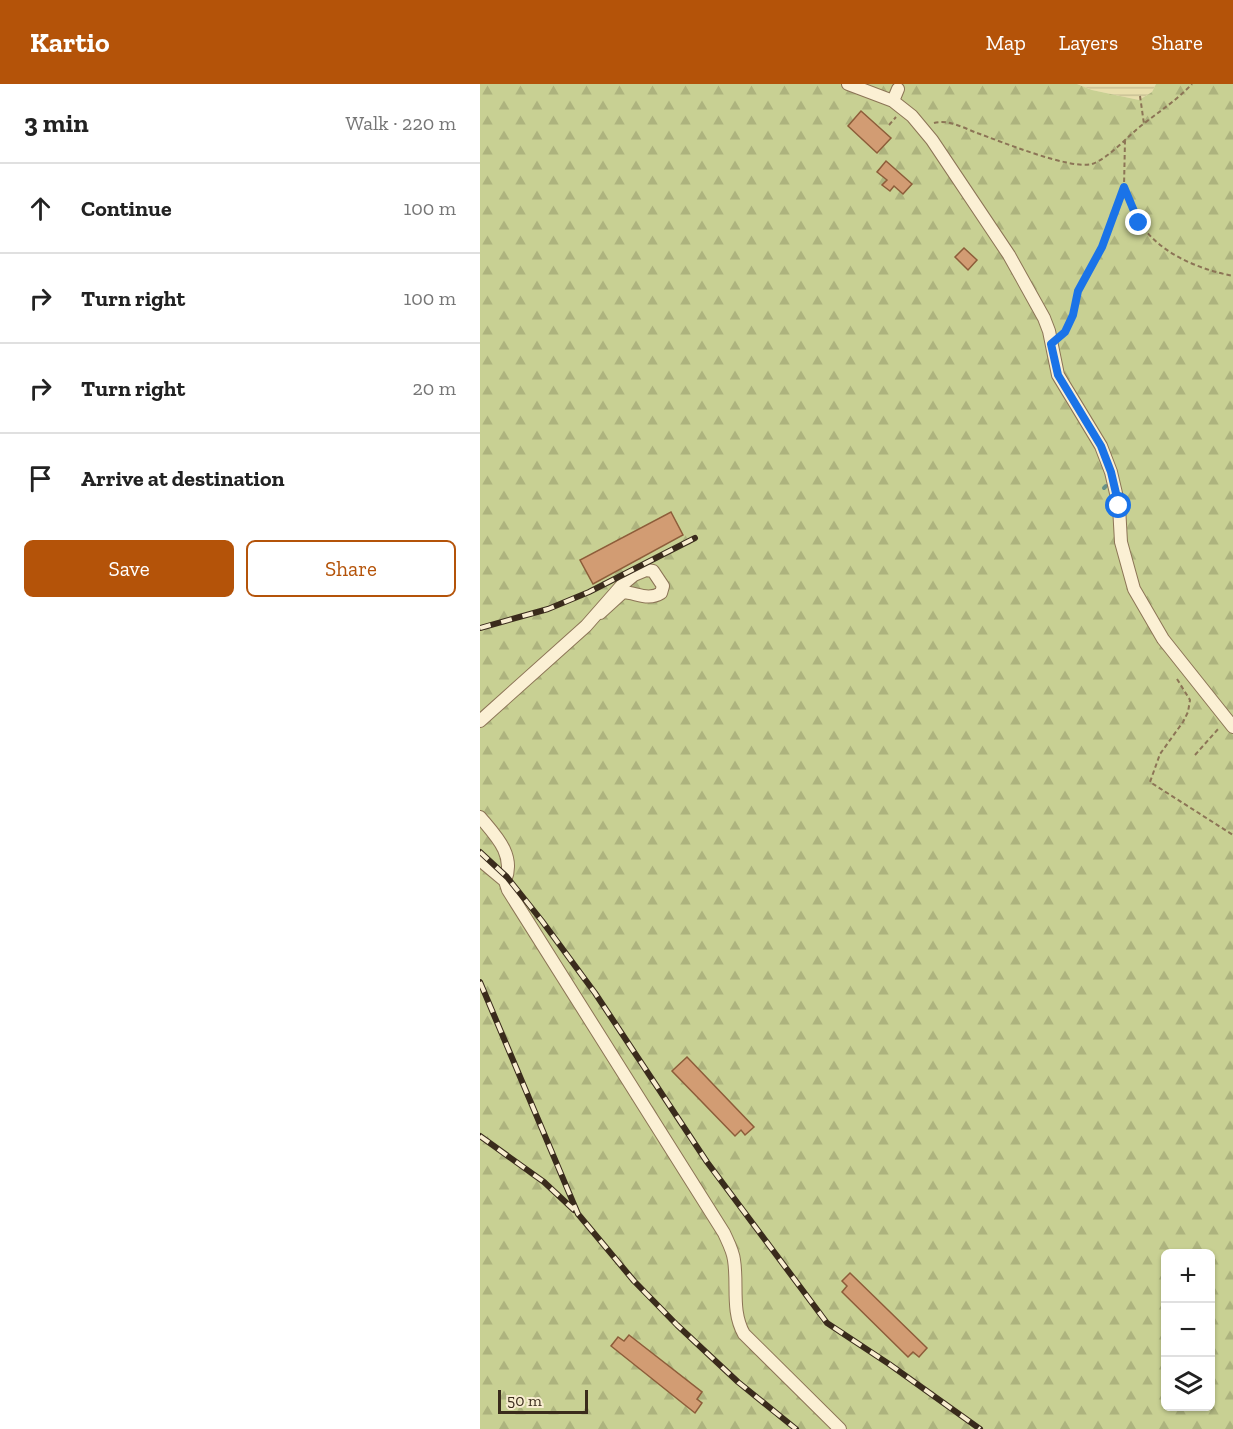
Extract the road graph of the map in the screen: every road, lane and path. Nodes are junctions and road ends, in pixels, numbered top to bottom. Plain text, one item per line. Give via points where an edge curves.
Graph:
1 (848, 84) edge
2 (1192, 84) edge
3 (898, 89) dead end
4 (1140, 96) dead end
5 (893, 101) junction
6 (898, 115) dead end
7 (939, 122) dead end
8 (1144, 124) junction
9 (889, 125) dead end
10 (1125, 139) junction
11 (1124, 187) junction
12 (1233, 276) edge
13 (1051, 344) junction
14 (600, 613) junction
15 (1178, 679) dead end
16 (480, 721) edge
17 (1230, 723) edge
18 (1195, 754) dead end
19 (480, 817) edge
20 (1233, 835) edge
21 (480, 860) edge
22 (505, 881) junction
23 (840, 1429) edge

1 - 5 lane
2 - 8 path
3 - 5 lane
4 - 8 path
5 - 13 lane via 922,127 1010,255 1035,298
6 - 9 path
7 - 10 path via 1075,164 1091,164
8 - 10 path
10 - 11 path
11 - 12 path via 1139,223 1154,239 1175,256 1211,272
11 - 13 path via 1102,247 1078,291 1073,315 1065,332
13 - 17 lane via 1058,375 1101,446 1111,472 1119,506 1121,542 1134,589 1163,639
14 - 14 lane via 622,585 640,572 653,571 663,586 654,597 623,592
14 - 16 lane
15 - 20 path via 1190,700 1188,712 1160,754 1150,782
17 - 18 path
19 - 22 lane via 507,857
21 - 22 lane
22 - 23 lane via 724,1233 734,1258 736,1309 744,1334

